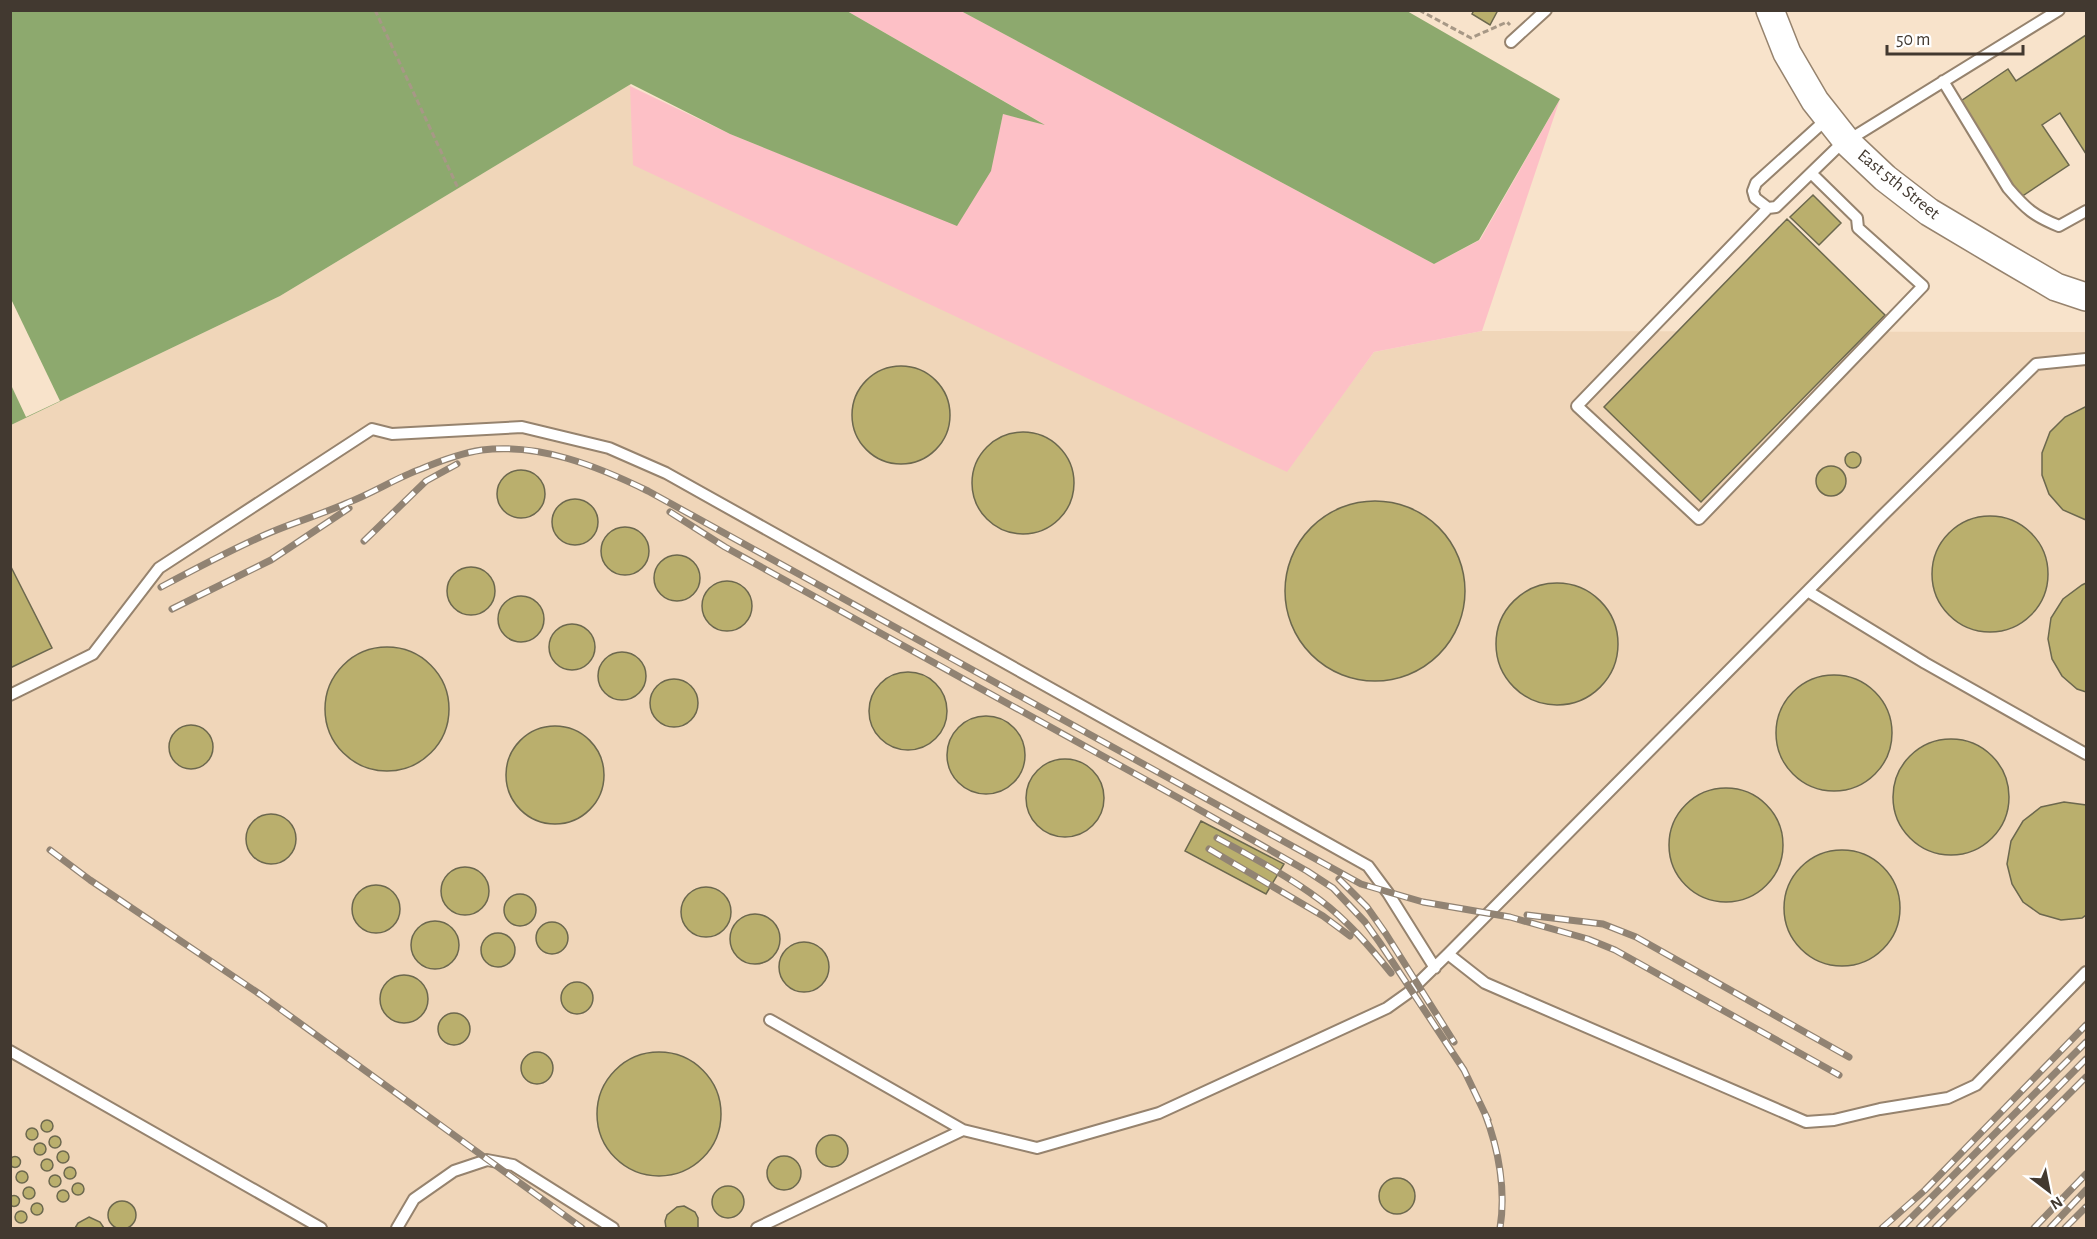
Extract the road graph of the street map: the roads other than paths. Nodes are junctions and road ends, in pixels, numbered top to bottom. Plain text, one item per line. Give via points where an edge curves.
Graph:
1 (1546, 10) edge
2 (1770, 10) edge
3 (2059, 10) edge
4 (1511, 42) dead end
5 (1943, 81) junction
6 (1828, 118) junction
7 (1846, 141) junction
8 (1811, 173) junction
9 (1768, 208) junction
10 (2086, 212) edge
11 (2086, 297) edge
12 (2086, 359) edge
13 (1809, 592) junction
14 (10, 695) edge
15 (2086, 754) edge
16 (1448, 954) junction
17 (1435, 968) junction
18 (2086, 972) edge
19 (770, 1020) dead end
20 (10, 1052) edge
21 (963, 1130) junction
22 (321, 1228) edge
23 (397, 1228) edge
24 (613, 1228) edge
25 (758, 1228) edge

1 - 4 lane
2 - 6 street, East 5th Street via 1786,53
3 - 5 lane
5 - 7 lane
5 - 10 lane via 2018,200 2037,217 2059,226
6 - 7 street, East 5th Street
6 - 9 lane via 1756,183 1755,198
7 - 8 lane
7 - 11 street, East 5th Street via 1929,212 2056,286
8 - 9 lane via 1776,207
8 - 9 lane via 1857,218 1858,228 1923,286 1699,519 1577,406
12 - 13 lane via 2036,364
13 - 15 lane
13 - 16 lane
14 - 17 lane via 93,654 159,568 372,429 392,434 522,427 609,447 666,472 1368,866
16 - 17 lane
16 - 18 lane via 1485,983 1806,1122 1948,1098 1976,1085
17 - 21 lane via 1387,1008 1159,1113 1037,1148
19 - 21 lane
20 - 22 lane
21 - 25 lane
23 - 24 lane via 414,1199 454,1171 487,1160 513,1166

